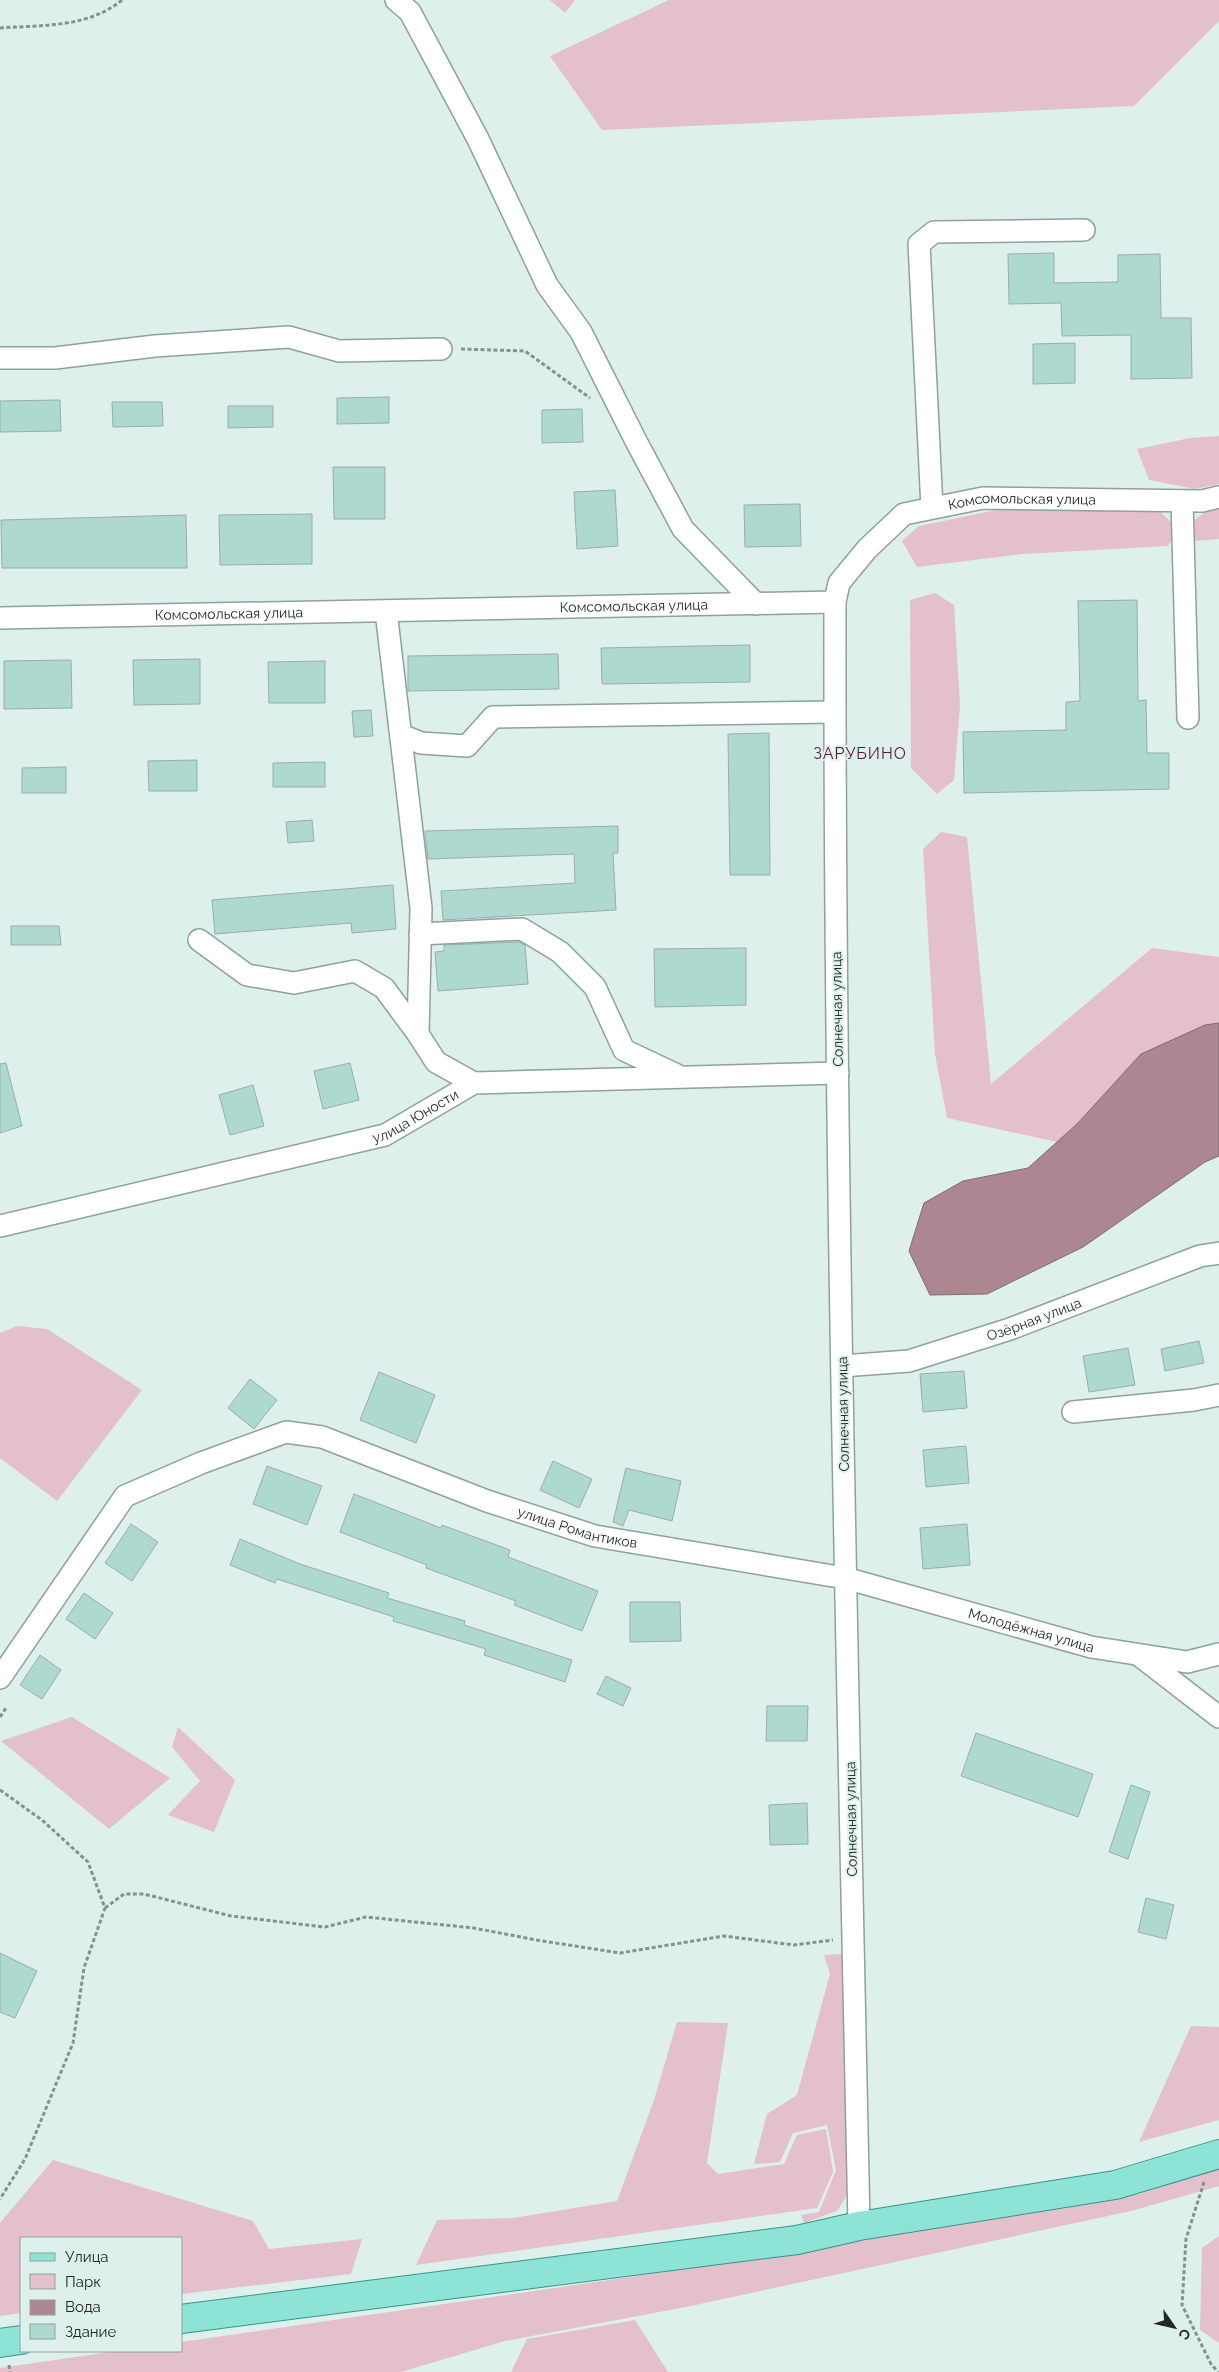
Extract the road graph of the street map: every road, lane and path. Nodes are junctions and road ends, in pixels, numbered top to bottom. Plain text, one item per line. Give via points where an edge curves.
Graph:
1 (122, 0) edge
2 (396, 0) edge
3 (0, 28) edge
4 (1084, 230) dead end
5 (440, 349) joint
6 (0, 358) edge
7 (594, 402) dead end
8 (1219, 497) edge
9 (1182, 501) junction
10 (932, 508) junction
11 (835, 602) junction
12 (756, 604) junction
13 (386, 611) junction
14 (0, 618) edge
15 (835, 712) junction
16 (1188, 718) dead end
17 (401, 735) junction
18 (420, 934) junction
19 (199, 940) dead end
20 (418, 1034) junction
21 (838, 1073) junction
22 (681, 1077) junction
23 (474, 1083) junction
24 (0, 1224) edge
25 (1219, 1253) edge
26 (842, 1366) junction
27 (1219, 1395) edge
28 (1073, 1412) dead end
29 (846, 1578) junction
30 (1138, 1654) junction
31 (1219, 1654) edge
32 (0, 1678) edge
33 (6, 1708) dead end
34 (0, 1717) edge
35 (1219, 1717) edge
36 (0, 1790) edge
37 (105, 1908) junction
38 (853, 1938) junction
39 (1216, 2155) edge
40 (0, 2199) edge
41 (859, 2226) junction
42 (182, 2320) edge
43 (20, 2340) edge
44 (0, 2343) edge
45 (1218, 2372) edge

1 - 3 path via 112,8 78,22
2 - 12 street via 410,12 478,139 547,285 582,332 683,529
4 - 10 street via 934,232 919,244
5 - 6 street via 338,351 289,337 155,346 55,358
5 - 7 path via 525,351
8 - 9 street, Комсомольская улица
9 - 10 street, Комсомольская улица via 983,498
9 - 16 street
10 - 11 street, Комсомольская улица via 904,514 867,549 839,583
11 - 12 street, Комсомольская улица
11 - 15 street, Солнечная улица
12 - 13 street, Комсомольская улица
13 - 14 street, Комсомольская улица
13 - 17 street
15 - 17 street via 492,717 467,746 421,743
15 - 21 street, Солнечная улица
17 - 18 street via 421,908
18 - 20 street
18 - 22 street via 522,929 560,952 595,987 624,1050
19 - 20 street via 247,975 294,983 355,971 384,988
20 - 23 street via 436,1062
21 - 22 street, улица Юности
21 - 26 street, Солнечная улица
22 - 23 street, улица Юности
23 - 24 street, улица Юности via 386,1134
25 - 26 street, Озёрная улица via 1200,1256 1010,1329 909,1361
26 - 29 street, Солнечная улица
27 - 28 street
29 - 30 street, Молодёжная улица via 1091,1646
29 - 32 street, улица Романтиков via 594,1536 487,1501 322,1437 286,1432 201,1463 125,1496
29 - 38 street, Солнечная улица
30 - 31 street, Молодёжная улица via 1187,1662
30 - 35 street
33 - 34 path
36 - 37 path via 42,1820 88,1862
37 - 38 path via 124,1894 144,1894 231,1916 325,1927 366,1917 474,1928 620,1953 724,1936 794,1945
37 - 40 path via 84,1968 73,2043 25,2159
38 - 41 street, Солнечная улица
39 - 41 main road via 1115,2185
39 - 45 path via 1186,2239 1182,2305
41 - 42 main road via 797,2240
43 - 44 main road

